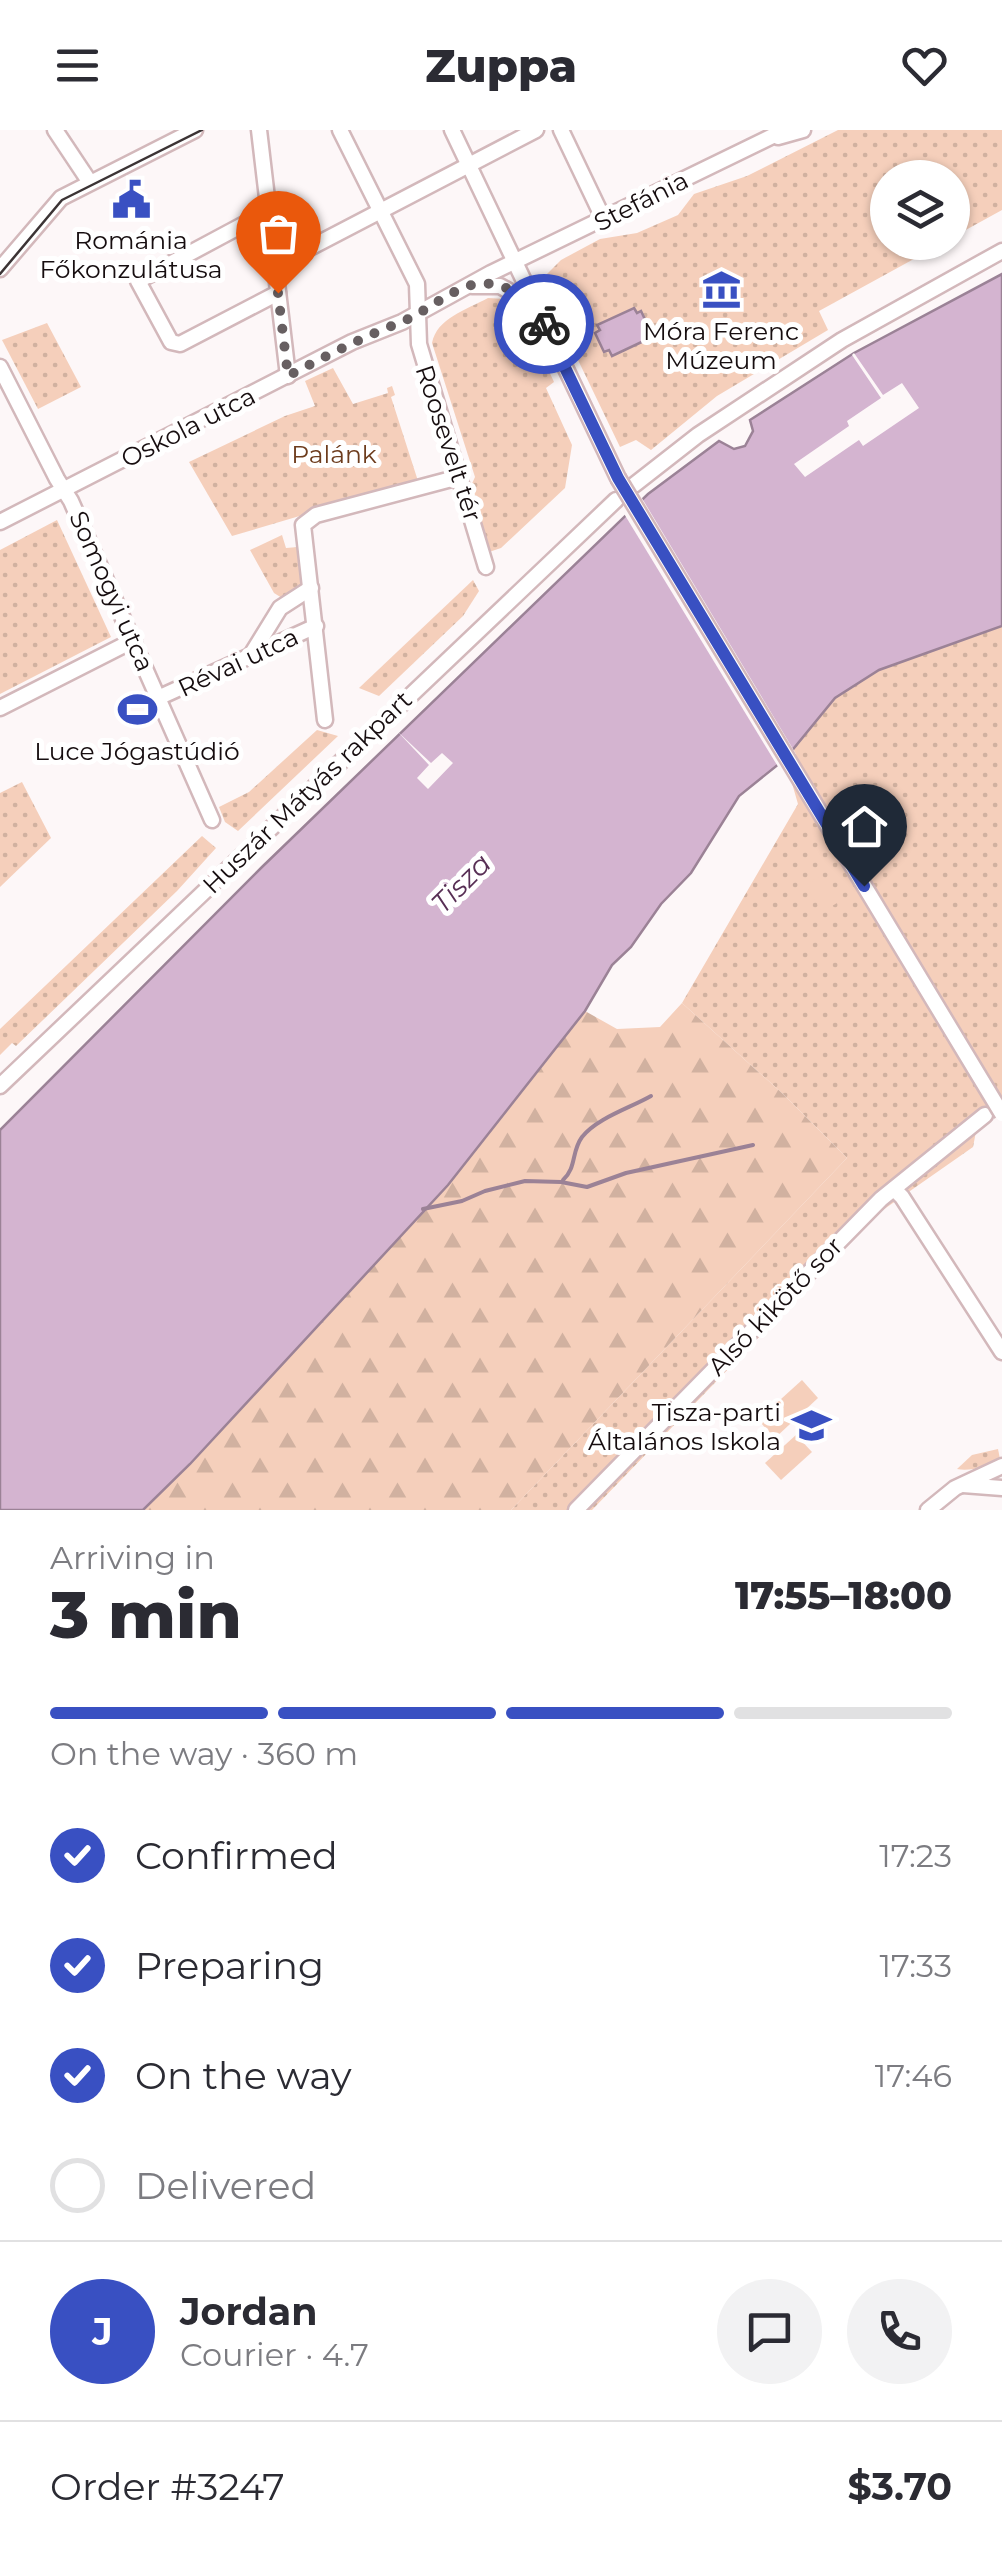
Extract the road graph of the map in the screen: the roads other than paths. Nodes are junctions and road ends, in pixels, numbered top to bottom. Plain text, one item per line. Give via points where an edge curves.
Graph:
1 (54, 130) edge
2 (195, 130) edge
3 (259, 130) edge
4 (340, 130) edge
5 (452, 130) edge
6 (536, 130) edge
7 (562, 130) edge
8 (785, 130) edge
9 (803, 130) edge
10 (768, 140) junction
11 (468, 166) junction
12 (89, 181) junction
13 (380, 210) junction
14 (270, 214) junction
15 (604, 220) junction
16 (1002, 252) edge
17 (514, 262) junction
18 (275, 266) junction
19 (0, 269) edge
20 (468, 286) junction
21 (278, 293) junction
22 (538, 311) junction
23 (420, 312) junction
24 (0, 368) edge
25 (288, 376) junction
26 (459, 477) junction
27 (634, 485) dead end
28 (64, 489) junction
29 (616, 500) dead end
30 (0, 522) edge
31 (486, 567) dead end
32 (311, 588) junction
33 (316, 626) junction
34 (134, 640) junction
35 (251, 656) junction
36 (160, 697) junction
37 (0, 708) edge
38 (324, 720) dead end
39 (212, 820) dead end
40 (0, 1086) edge
41 (985, 1114) dead end
42 (1002, 1114) edge
43 (894, 1189) junction
44 (1002, 1352) edge
45 (1002, 1466) edge
46 (963, 1485) junction
47 (1002, 1488) edge
48 (576, 1510) edge
49 (928, 1510) edge

1 - 12 street
2 - 12 street
3 - 14 street
4 - 13 street, Roosevelt tér
5 - 11 street
6 - 11 street
7 - 15 street
8 - 10 street, Stefánia
9 - 10 street, Stefánia
10 - 15 street, Stefánia
11 - 13 street
11 - 17 street
12 - 19 street via 53,205
13 - 18 street
13 - 23 street, Roosevelt tér via 417,284
14 - 18 street
14 - 21 street via 138,281 171,342 180,344
15 - 17 street, Stefánia
16 - 27 street via 842,340 709,426
17 - 20 street
17 - 22 street
18 - 21 street
20 - 22 street via 500,286
20 - 23 street
21 - 25 street
22 - 42 street, bridge via 618,478
23 - 25 street, Oskola utca
23 - 26 street, Roosevelt tér via 419,344
24 - 28 street, Somogyi utca
25 - 28 street, Oskola utca
26 - 31 street, Roosevelt tér
26 - 32 street via 306,522
28 - 30 street, Oskola utca
28 - 34 street, Somogyi utca
29 - 40 street, Huszár Mátyás rakpart
32 - 33 street
32 - 35 street via 280,608
33 - 35 street, Révai utca
33 - 38 street
34 - 36 street, Somogyi utca
34 - 37 street
35 - 36 street, Révai utca
36 - 39 street, Somogyi utca
41 - 43 street, Alsó kikötő sor
43 - 44 street
43 - 48 street, Alsó kikötő sor
45 - 46 street
46 - 47 street
46 - 49 street

